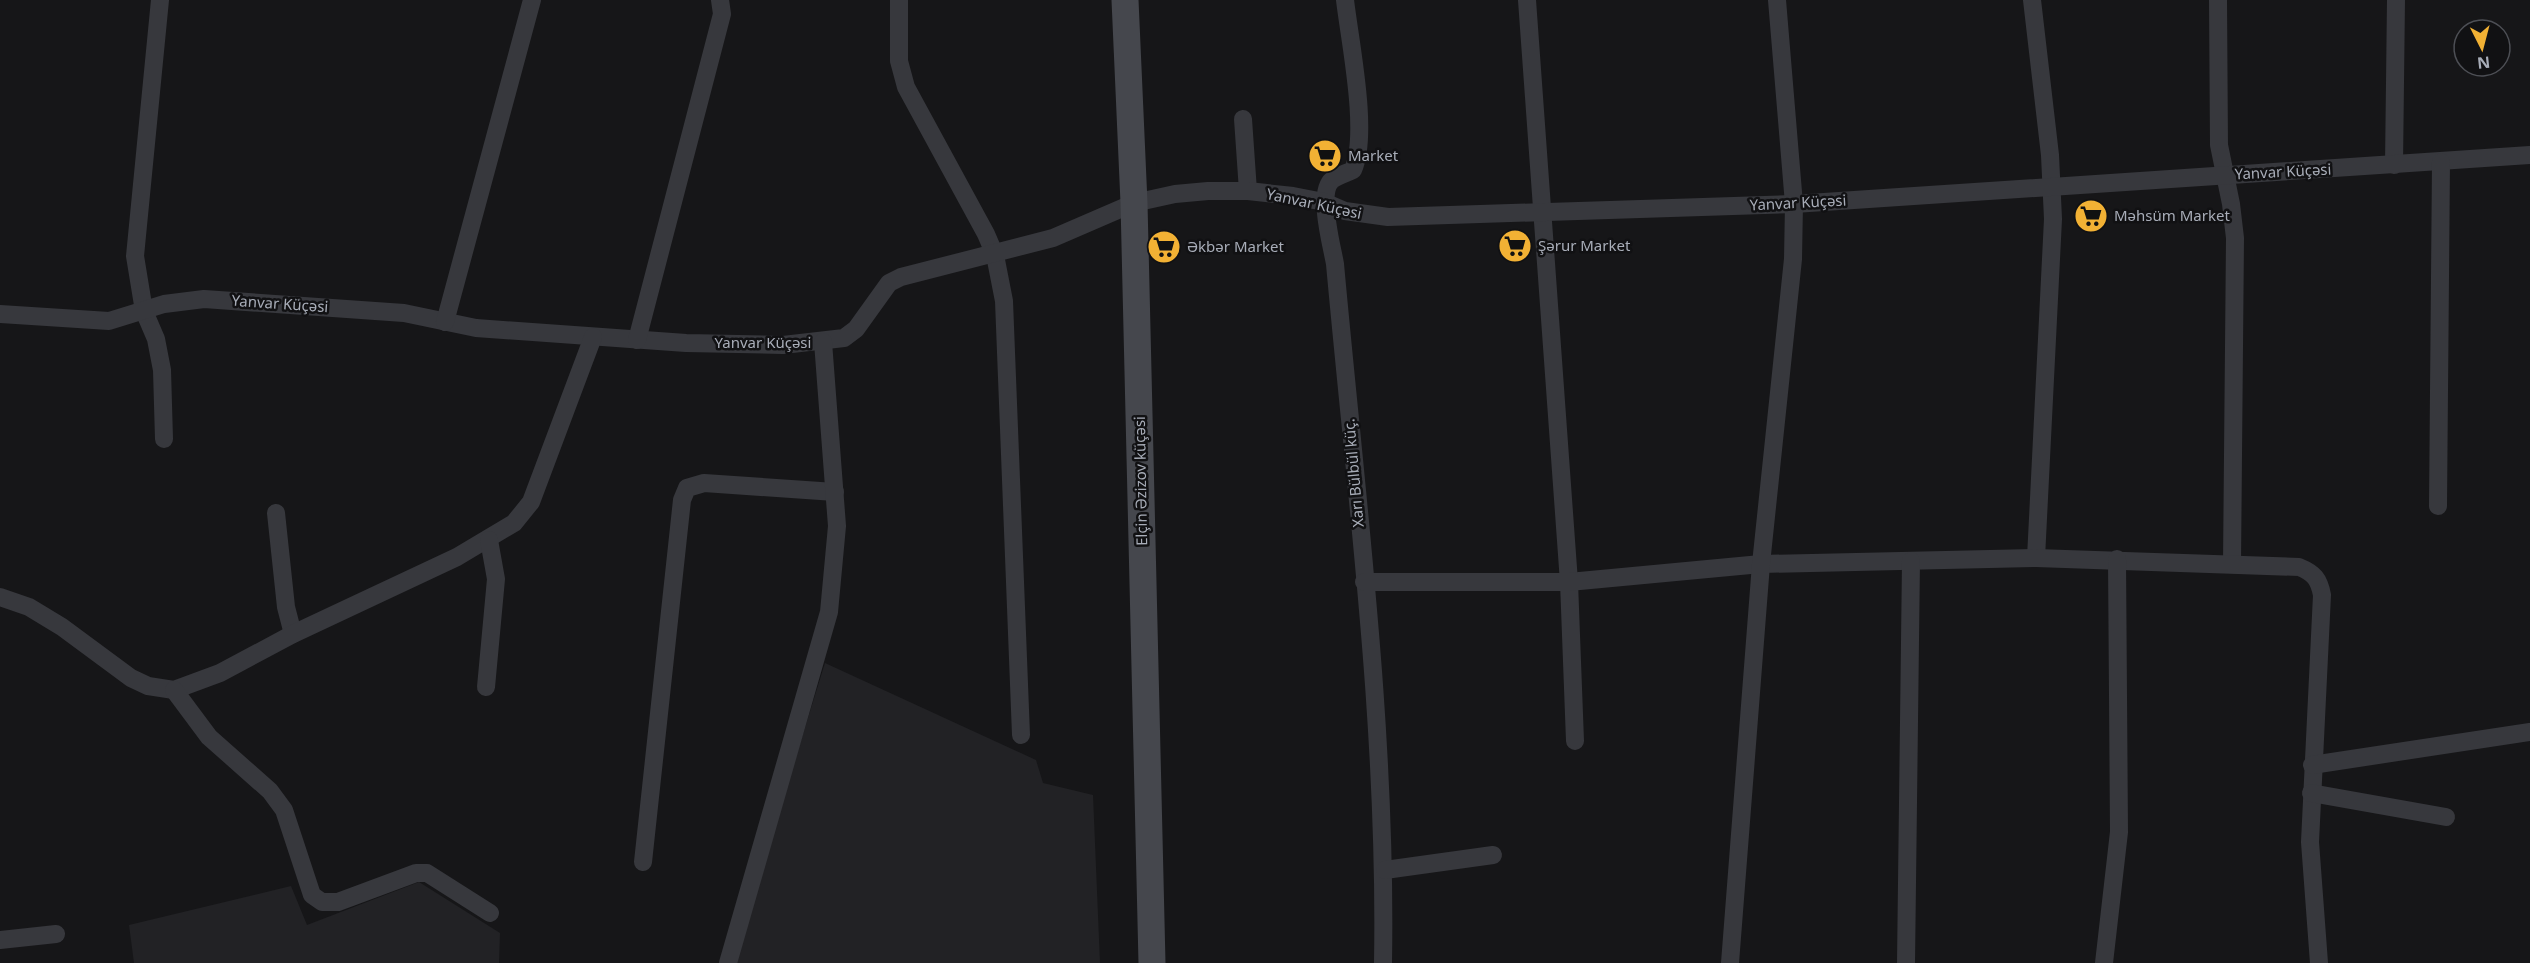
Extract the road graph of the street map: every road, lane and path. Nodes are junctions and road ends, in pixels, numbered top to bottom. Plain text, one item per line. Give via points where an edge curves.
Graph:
1 (160, 0) edge
2 (532, 0) edge
3 (720, 0) edge
4 (899, 0) edge
5 (1125, 0) edge
6 (1345, 0) edge
7 (1527, 0) edge
8 (1777, 0) edge
9 (2032, 0) edge
10 (2218, 0) edge
11 (2396, 0) edge
12 (1243, 119) dead end
13 (2530, 155) edge
14 (2441, 162) junction
15 (2394, 165) junction
16 (2224, 176) junction
17 (2051, 186) junction
18 (1248, 191) junction
19 (1324, 202) junction
20 (1134, 203) junction
21 (1794, 204) junction
22 (1542, 213) junction
23 (995, 255) junction
24 (144, 311) junction
25 (0, 314) edge
26 (445, 322) junction
27 (593, 337) junction
28 (637, 340) junction
29 (823, 342) junction
30 (164, 439) dead end
31 (835, 492) junction
32 (2438, 506) dead end
33 (276, 513) dead end
34 (489, 540) junction
35 (2036, 558) junction
36 (2117, 559) junction
37 (1911, 561) junction
38 (1761, 564) junction
39 (2232, 564) junction
40 (1364, 582) junction
41 (1569, 582) junction
42 (0, 597) edge
43 (293, 634) junction
44 (486, 687) dead end
45 (174, 690) junction
46 (2530, 732) edge
47 (1021, 735) dead end
48 (1575, 741) dead end
49 (2312, 765) junction
50 (2311, 793) junction
51 (2446, 817) dead end
52 (1493, 855) dead end
53 (643, 862) dead end
54 (1384, 870) junction
55 (490, 913) dead end
56 (56, 934) dead end
57 (0, 940) edge
58 (728, 963) edge
59 (1152, 963) edge
60 (1383, 963) edge
61 (1730, 963) edge
62 (1906, 963) edge
63 (2104, 963) edge
64 (2319, 963) edge

1 - 24 street via 135,256
2 - 26 street
3 - 28 street via 722,14
4 - 23 street via 899,61 906,87
5 - 20 street, Elçin Əzizov küçəsi
6 - 19 street via 1359,127 1358,159 1353,170 1331,180
7 - 22 street
8 - 21 street
9 - 17 street
10 - 16 street via 2217,122
11 - 15 street
12 - 18 street
13 - 14 street, Yanvar Küçəsi
14 - 15 street, Yanvar Küçəsi
14 - 32 street
15 - 16 street, Yanvar Küçəsi
16 - 17 street, Yanvar Küçəsi
16 - 39 street via 2235,238
17 - 21 street, Yanvar Küçəsi
17 - 35 street via 2053,219
18 - 19 street, Yanvar Küçəsi
18 - 20 street, Yanvar Küçəsi via 1175,194
19 - 22 street, Yanvar Küçəsi via 1345,211 1388,217
19 - 40 street, Xarı Bülbül küç. via 1335,264
20 - 23 street, Yanvar Küçəsi via 1053,238
20 - 59 street, Elçin Əzizov küçəsi
21 - 22 street, Yanvar Küçəsi
21 - 38 street via 1793,259
22 - 41 street
23 - 29 street, Yanvar Küçəsi via 889,283 856,329 844,338
23 - 47 street via 1004,301
24 - 25 street, Yanvar Küçəsi via 119,320 91,322
24 - 26 street, Yanvar Küçəsi via 204,299 404,313
24 - 30 street via 156,339 162,370
26 - 27 street, Yanvar Küçəsi
27 - 28 street, Yanvar Küçəsi
27 - 34 street via 531,502 514,523
28 - 29 street, Yanvar Küçəsi via 783,345
29 - 31 street
31 - 53 street via 704,483 687,488 682,500
31 - 58 street via 836,555 822,641
33 - 43 street via 286,607
34 - 43 street
34 - 44 street via 496,579
35 - 36 street
35 - 37 street
36 - 39 street
36 - 63 street via 2119,832
37 - 38 street
37 - 62 street
38 - 41 street
38 - 61 street
39 - 49 street via 2299,567 2312,572 2319,582 2322,595
40 - 41 street
40 - 54 street, Xarı Bülbül küç.
41 - 48 street
42 - 45 street via 29,607 62,627 131,678 148,686
43 - 45 street via 220,673
45 - 55 street via 209,737 270,791 284,810 312,895 322,902 338,902 416,873 427,873
46 - 49 street
49 - 50 street
50 - 51 street
50 - 64 street via 2310,842
52 - 54 street
54 - 60 street, Xarı Bülbül küç.
56 - 57 street

